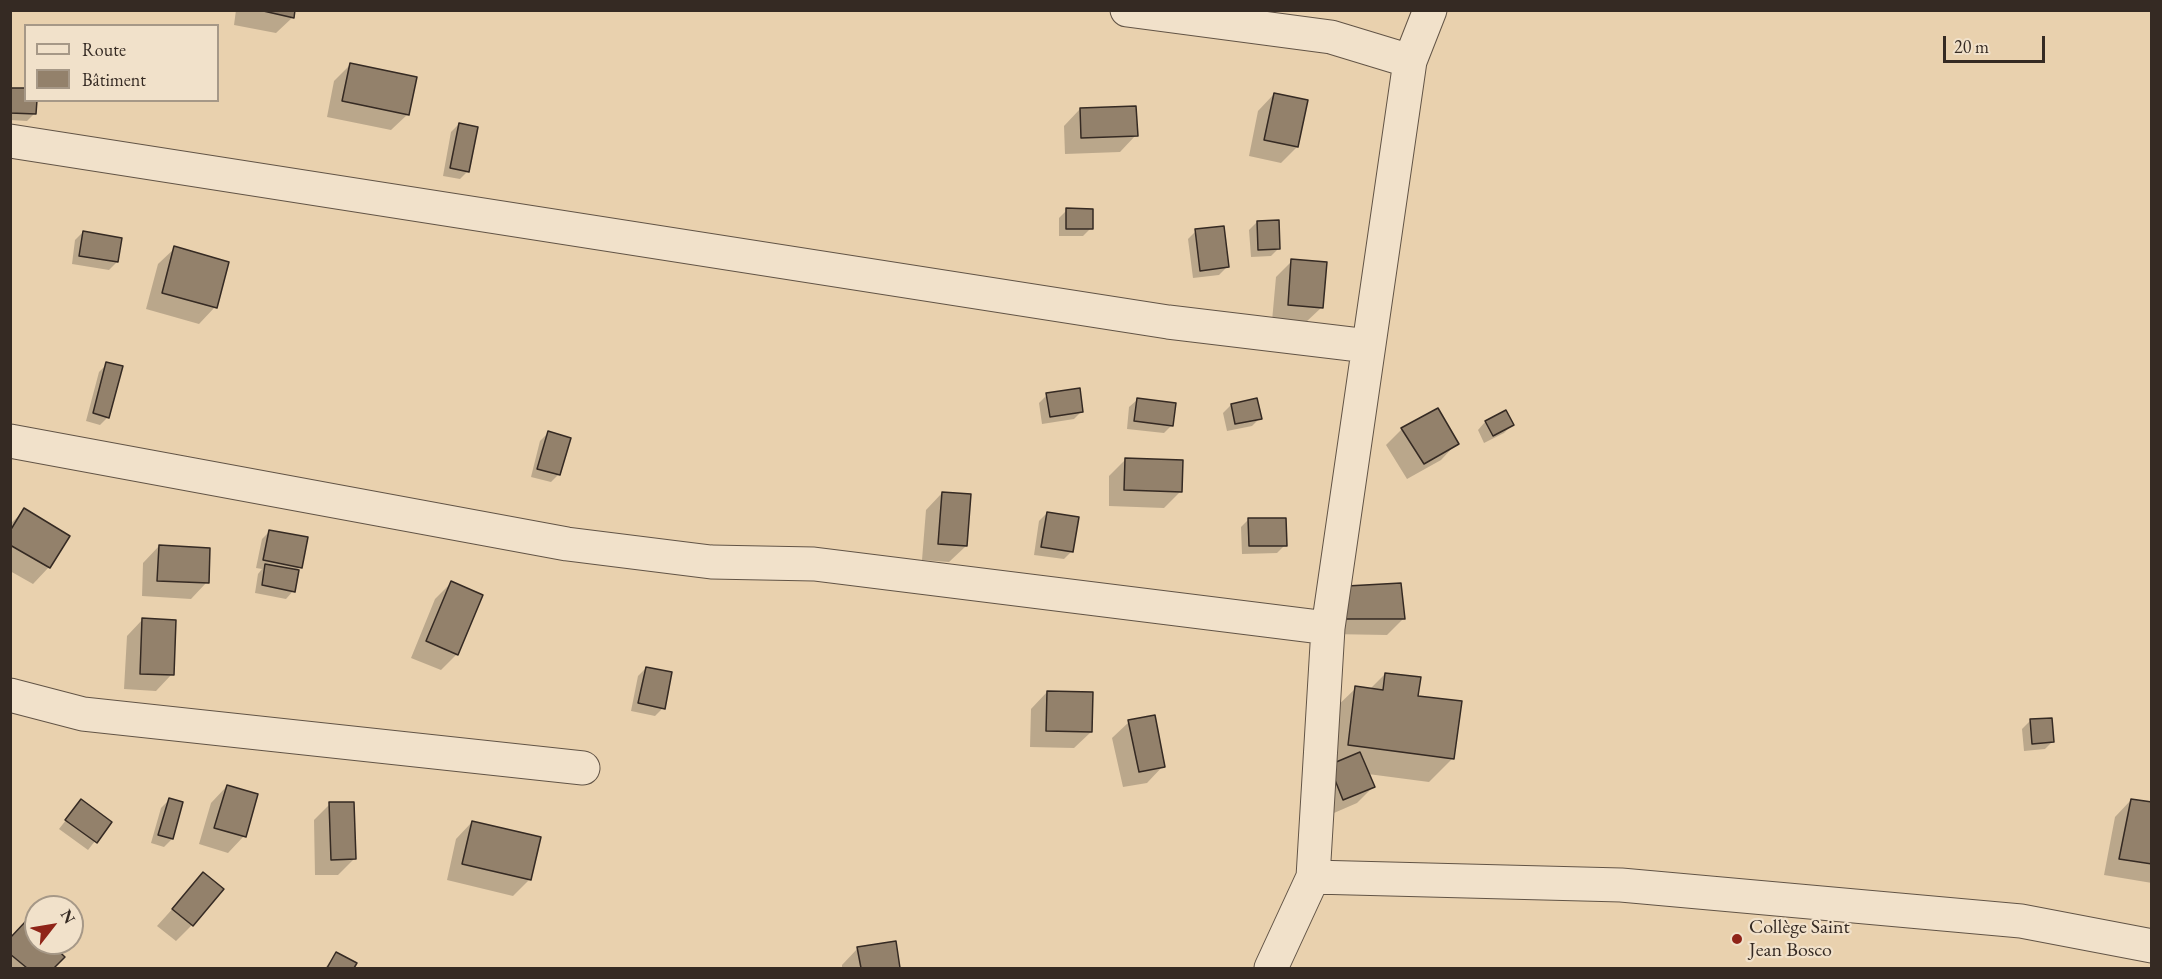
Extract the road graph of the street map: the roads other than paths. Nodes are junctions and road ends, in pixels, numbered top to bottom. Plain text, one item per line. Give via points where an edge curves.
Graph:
1 (1127, 10) edge
2 (1430, 10) edge
3 (1410, 61) junction
4 (10, 141) edge
5 (1368, 346) junction
6 (10, 441) edge
7 (1328, 628) junction
8 (10, 695) edge
9 (584, 768) dead end
10 (1313, 877) junction
11 (2151, 946) edge
12 (1271, 969) edge

1 - 3 street via 1330,37
2 - 3 street
3 - 5 street
4 - 5 street via 1168,322
5 - 7 street
6 - 7 street via 567,544 711,562 814,564
7 - 10 street
8 - 9 street via 83,714
10 - 11 street via 1621,885 2021,921
10 - 12 street

